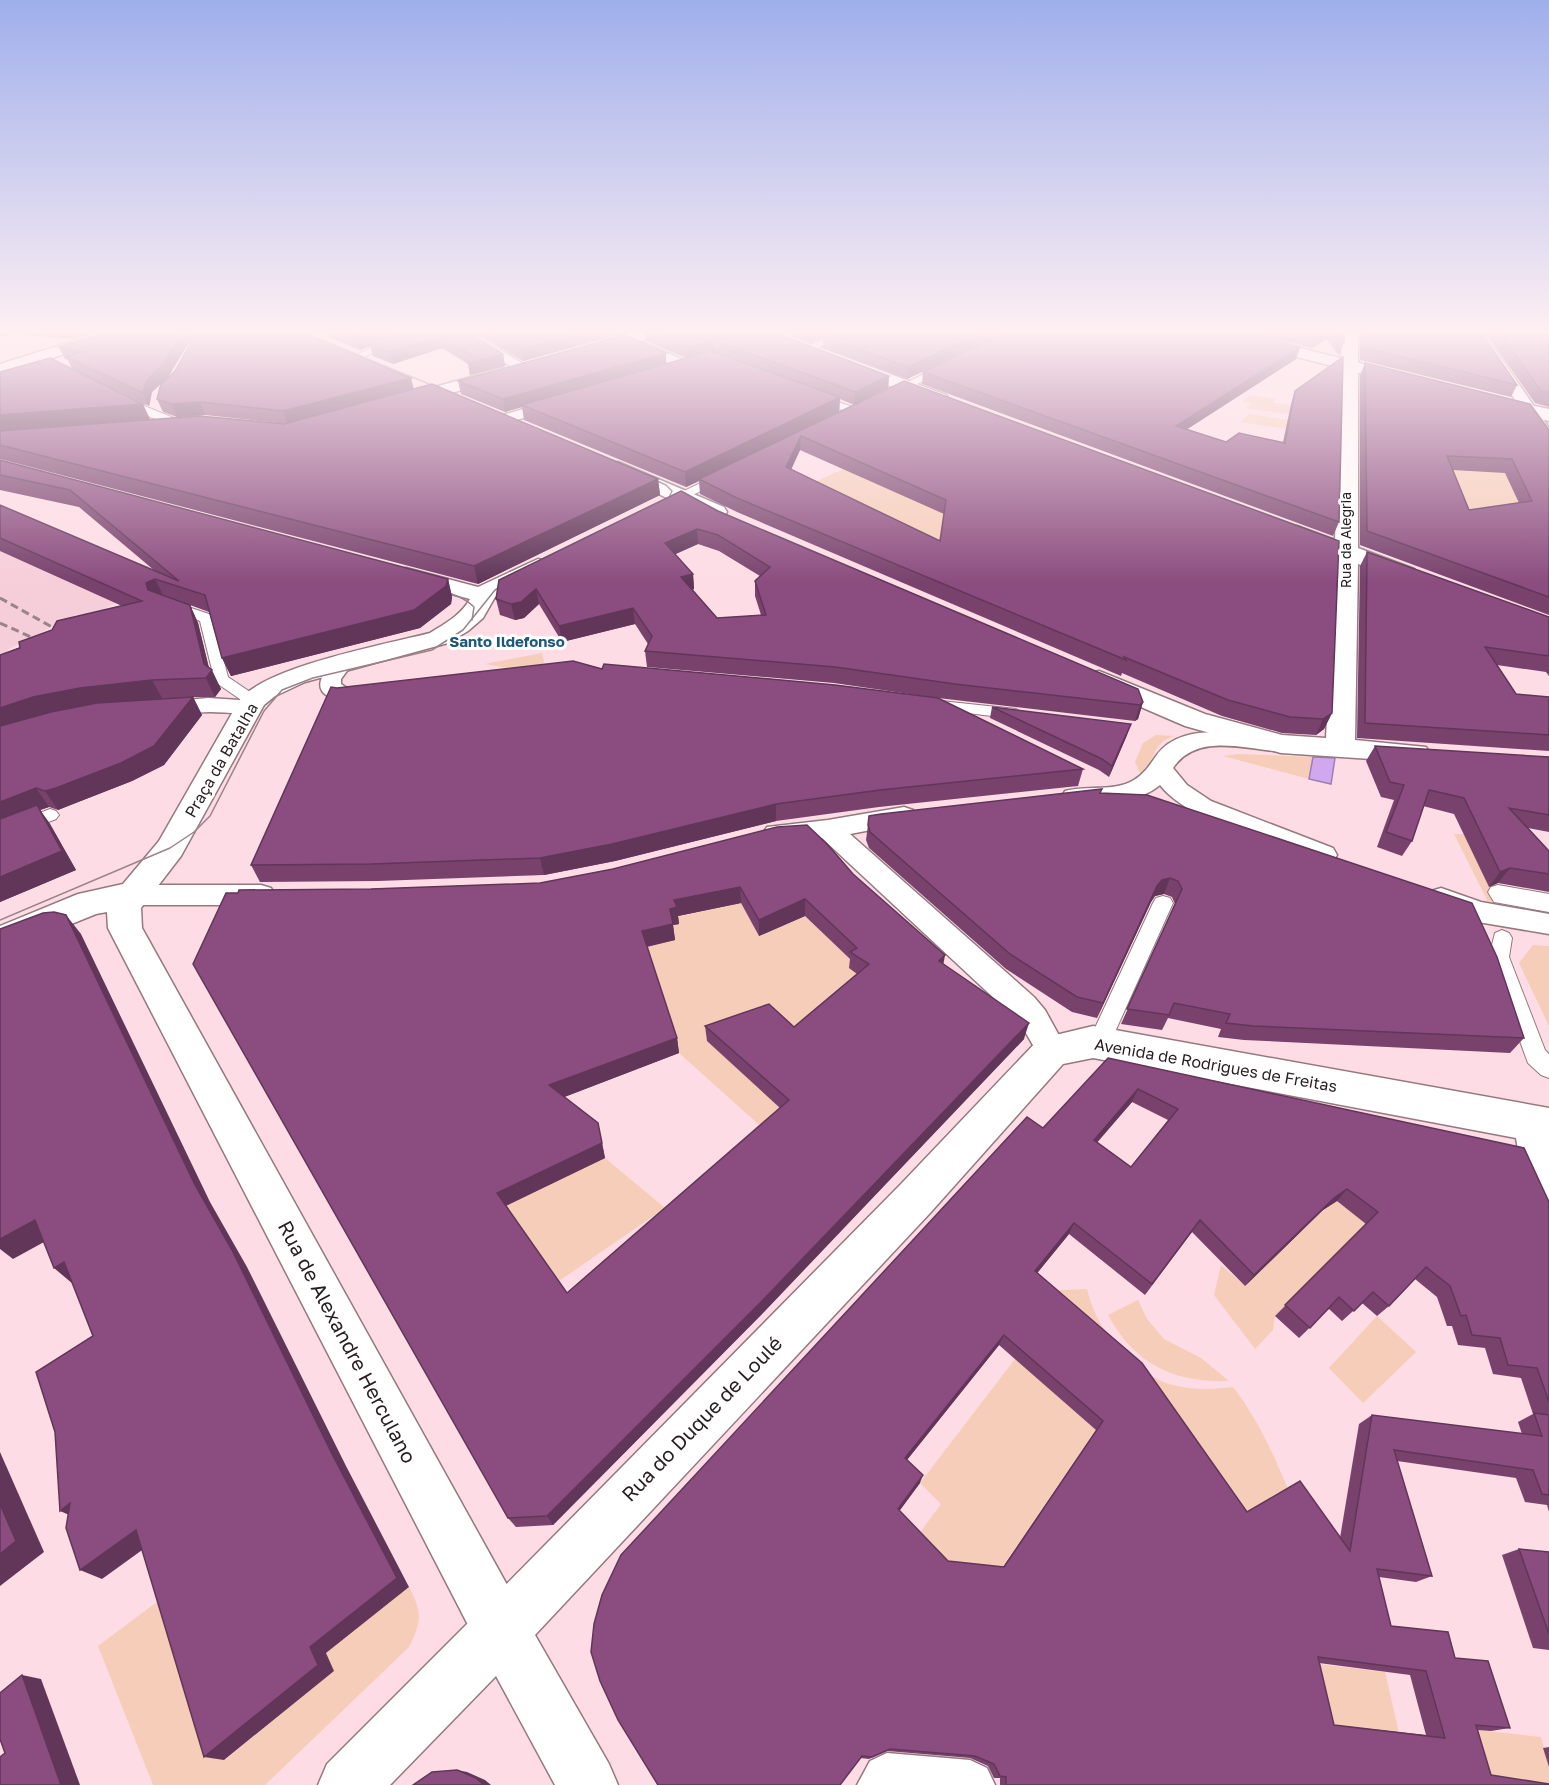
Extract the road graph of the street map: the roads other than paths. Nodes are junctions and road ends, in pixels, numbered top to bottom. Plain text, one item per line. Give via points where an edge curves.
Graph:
1 (139, 415) edge
2 (150, 415) edge
3 (490, 415) edge
4 (517, 415) edge
5 (1348, 415) edge
6 (1533, 415) edge
7 (501, 420) junction
8 (147, 421) junction
9 (187, 423) edge
10 (532, 433) edge
11 (1549, 439) edge
12 (604, 463) edge
13 (738, 469) edge
14 (682, 495) junction
15 (659, 507) edge
16 (739, 524) edge
17 (1281, 527) edge
18 (1345, 552) junction
19 (557, 556) edge
20 (383, 569) edge
21 (1420, 579) edge
22 (483, 595) junction
23 (163, 603) edge
24 (341, 664) junction
25 (1074, 668) edge
26 (389, 691) edge
27 (251, 703) junction
28 (931, 705) joint
29 (144, 709) edge
30 (1027, 715) edge
31 (998, 732) edge
32 (1281, 744) junction
33 (1340, 748) junction
34 (1438, 754) edge
35 (1161, 769) junction
36 (1079, 773) dead end
37 (1110, 793) junction
38 (1053, 800) edge
39 (925, 813) edge
40 (50, 815) dead end
41 (828, 829) junction
42 (0, 835) edge
43 (752, 839) edge
44 (1345, 863) edge
45 (1423, 891) edge
46 (130, 895) junction
47 (287, 895) edge
48 (1549, 901) edge
49 (1163, 903) dead end
50 (1549, 905) edge
51 (1549, 924) edge
52 (1502, 938) dead end
53 (0, 940) edge
54 (1099, 1043) junction
55 (1052, 1050) junction
56 (1549, 1068) edge
57 (1541, 1124) edge
58 (1549, 1182) edge
59 (501, 1630) junction
60 (348, 1785) edge
61 (588, 1785) edge
62 (882, 1785) edge
63 (970, 1785) edge

1 - 8 street
2 - 8 street
3 - 7 street
4 - 7 street
5 - 18 street, Rua da Alegria
6 - 11 street
7 - 10 street
8 - 9 street
12 - 14 street
13 - 14 street
14 - 15 street
14 - 16 street
17 - 18 street
18 - 21 street
18 - 33 street, Rua da Alegria
19 - 22 street
20 - 22 street
22 - 24 street, Praça da Batalha via 474,613 440,638
23 - 27 street via 207,618 221,679
24 - 26 street via 330,679 330,687 336,692 354,695
24 - 27 street, Praça da Batalha via 280,683
25 - 32 street via 1195,720
27 - 29 street
27 - 46 street, Praça da Batalha via 170,848
28 - 30 street
28 - 31 street
32 - 33 street
32 - 35 street via 1206,739 1188,742 1170,752
33 - 34 street
35 - 37 street via 1141,787
35 - 44 street via 1178,790 1215,814
36 - 37 street
37 - 38 street
39 - 41 street
40 - 42 street
41 - 43 street via 777,832
41 - 55 street via 1023,1006
45 - 51 street via 1478,912
46 - 47 street
46 - 53 street via 90,903
46 - 59 street, Rua de Alexandre Herculano via 124,906 125,928
48 - 50 street via 1498,892 1501,897
49 - 54 street
52 - 56 street via 1498,957 1536,1056
54 - 55 street, Avenida de Rodrigues de Freitas via 1078,1043
54 - 57 street, Avenida de Rodrigues de Freitas
55 - 59 street, Rua do Duque de Loulé via 916,1198
57 - 58 street via 1542,1167
59 - 60 street, Rua do Duque de Loulé
59 - 61 street, Rua de Alexandre Herculano
62 - 63 street via 887,1779

